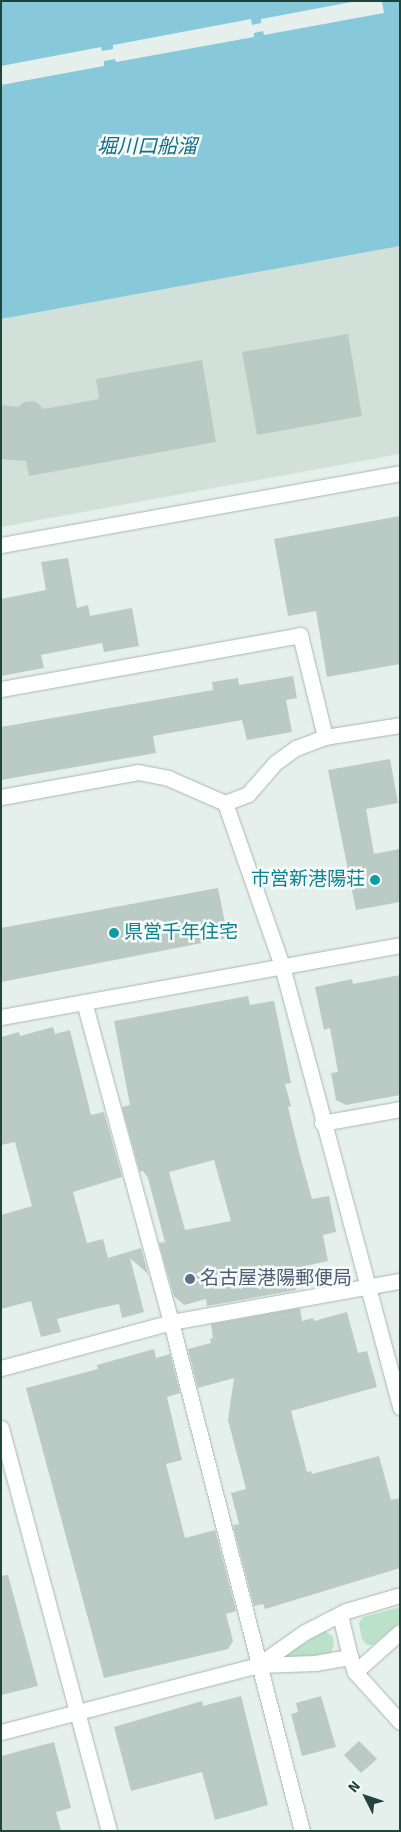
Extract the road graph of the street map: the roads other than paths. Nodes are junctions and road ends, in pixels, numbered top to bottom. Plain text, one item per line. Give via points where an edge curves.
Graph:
1 (400, 473) edge
2 (1, 545) edge
3 (1, 689) edge
4 (400, 724) edge
5 (325, 737) junction
6 (1, 797) edge
7 (225, 803) junction
8 (400, 946) edge
9 (282, 966) junction
10 (84, 1002) junction
11 (1, 1016) edge
12 (400, 1109) edge
13 (322, 1123) junction
14 (400, 1281) edge
15 (367, 1287) junction
16 (172, 1322) junction
17 (1, 1368) edge
18 (400, 1407) edge
19 (1, 1428) edge
20 (400, 1595) edge
21 (340, 1615) junction
22 (400, 1632) edge
23 (350, 1657) junction
24 (258, 1665) junction
25 (355, 1672) junction
26 (79, 1711) junction
27 (400, 1722) edge
28 (1, 1732) edge
29 (109, 1831) edge
30 (302, 1831) edge

1 - 2 street
3 - 5 street via 300,635
4 - 5 street
5 - 7 street via 296,748 275,763 248,794
6 - 7 street via 138,772 168,778
7 - 9 street
8 - 9 street
9 - 10 street
9 - 13 street
10 - 11 street
10 - 16 street
12 - 13 street
13 - 15 street
14 - 15 street
15 - 16 street
15 - 18 street
16 - 17 street
16 - 24 street
19 - 26 street
20 - 21 street
21 - 23 street
21 - 24 street via 305,1632
22 - 25 street
23 - 24 street via 315,1663
23 - 25 street
24 - 26 street
24 - 30 street
25 - 27 street
26 - 28 street
26 - 29 street

